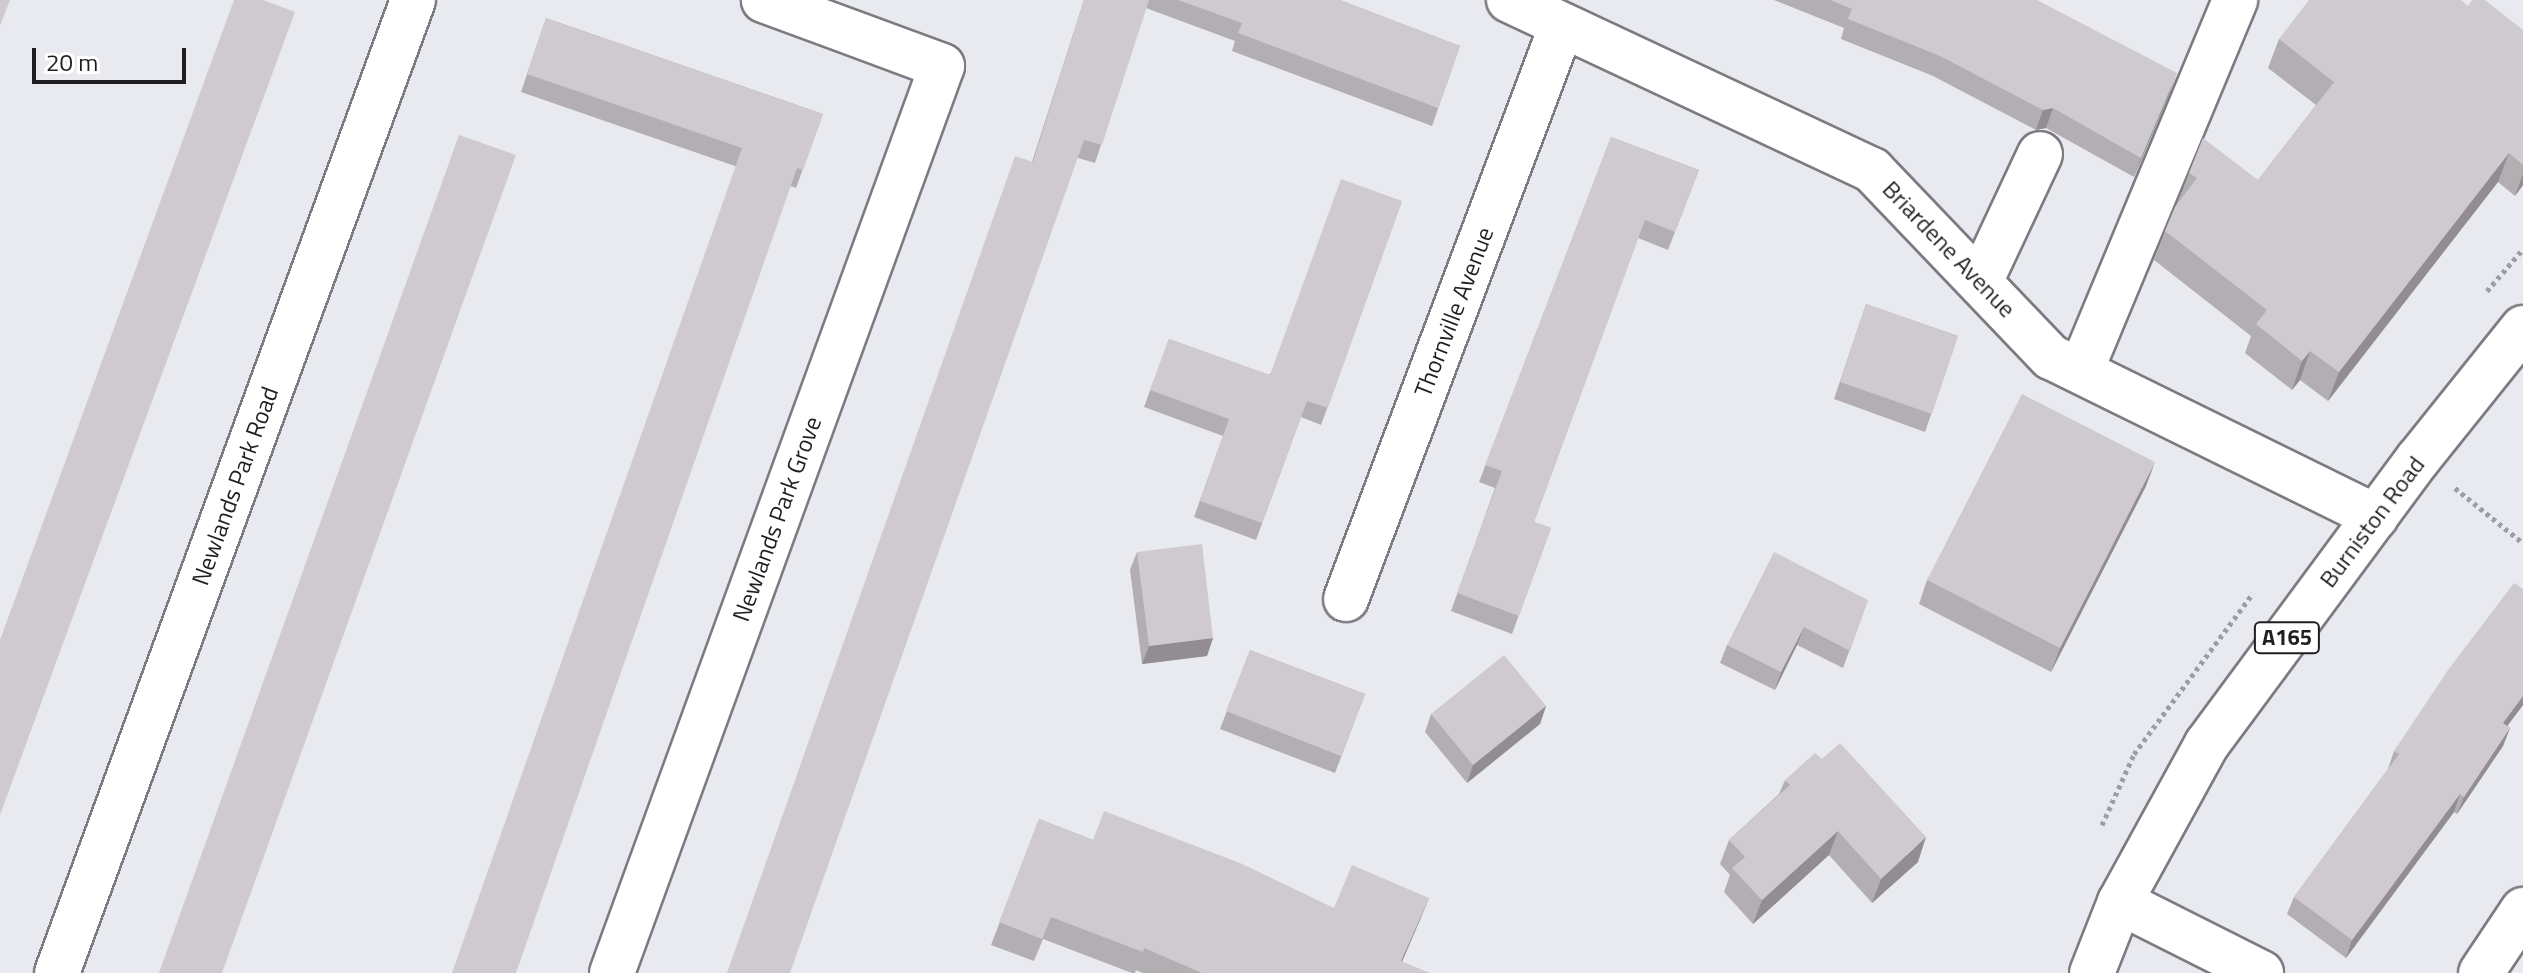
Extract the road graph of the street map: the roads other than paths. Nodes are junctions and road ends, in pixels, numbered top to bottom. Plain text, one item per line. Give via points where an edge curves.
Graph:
1 (413, 0) edge
2 (764, 0) edge
3 (1509, 0) edge
4 (2235, 0) edge
5 (1562, 25) junction
6 (2040, 154) dead end
7 (1981, 280) junction
8 (2523, 328) edge
9 (2082, 368) junction
10 (2376, 517) junction
11 (1346, 599) dead end
12 (2120, 902) junction
13 (2523, 910) edge
14 (57, 973) edge
15 (612, 973) edge
16 (2092, 973) edge
17 (2261, 973) edge
18 (2481, 973) edge

1 - 14 street, Newlands Park Road
2 - 15 street, Newlands Park Grove via 942,66
3 - 5 street, Briardene Avenue
4 - 9 street
5 - 7 street, Briardene Avenue via 1872,170
5 - 11 street, Thornville Avenue
6 - 7 street
7 - 9 street, Briardene Avenue via 2051,357
8 - 10 street, Burniston Road / A165
9 - 10 street, Briardene Avenue
10 - 12 street, Burniston Road / A165 via 2207,744
12 - 16 street, Burniston Road / A165
12 - 17 street
13 - 18 street

